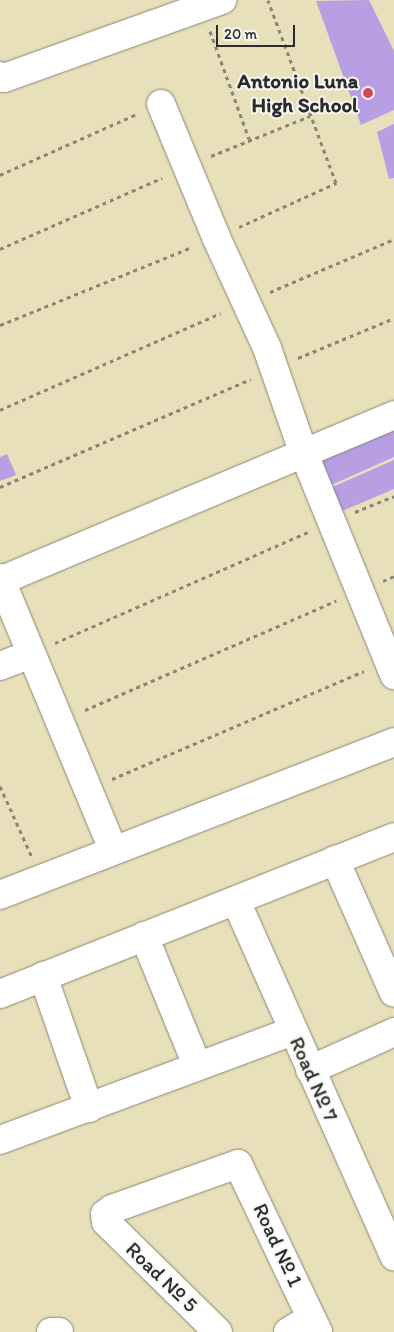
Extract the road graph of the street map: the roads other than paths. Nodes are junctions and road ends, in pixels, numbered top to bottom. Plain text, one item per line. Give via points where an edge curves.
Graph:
1 (212, 3) edge
2 (0, 76) edge
3 (161, 104) road end
4 (394, 415) edge
5 (304, 454) junction
6 (0, 580) edge
7 (29, 655) junction
8 (0, 666) edge
9 (391, 668) edge
10 (394, 742) edge
11 (394, 837) edge
12 (113, 850) junction
13 (336, 860) junction
14 (0, 895) edge
15 (236, 901) junction
16 (144, 936) junction
17 (42, 976) junction
18 (394, 992) edge
19 (0, 994) edge
20 (292, 1030) junction
21 (394, 1032) edge
22 (197, 1065) junction
23 (310, 1070) junction
24 (89, 1108) junction
25 (0, 1140) edge
26 (106, 1222) joint
27 (394, 1256) edge
28 (314, 1325) edge
29 (51, 1332) edge
30 (59, 1332) edge
31 (218, 1332) edge
32 (288, 1332) edge

1 - 2 street via 4,78
3 - 5 street via 274,368
4 - 5 street
5 - 6 street
5 - 9 street
6 - 7 street
7 - 8 street
7 - 12 street
10 - 12 street
11 - 13 street
12 - 14 street
13 - 15 street
13 - 18 street
15 - 16 street
15 - 20 street, Road № 7
16 - 17 street
16 - 22 street
17 - 19 street
17 - 24 street
20 - 22 street
20 - 23 street, Road № 7
21 - 23 street
22 - 24 street
23 - 27 street, Road № 7
24 - 25 street
26 - 28 street, Road № 1 via 105,1214 112,1208 232,1165 242,1167
26 - 31 street, Road № 5
28 - 32 street
29 - 30 street

